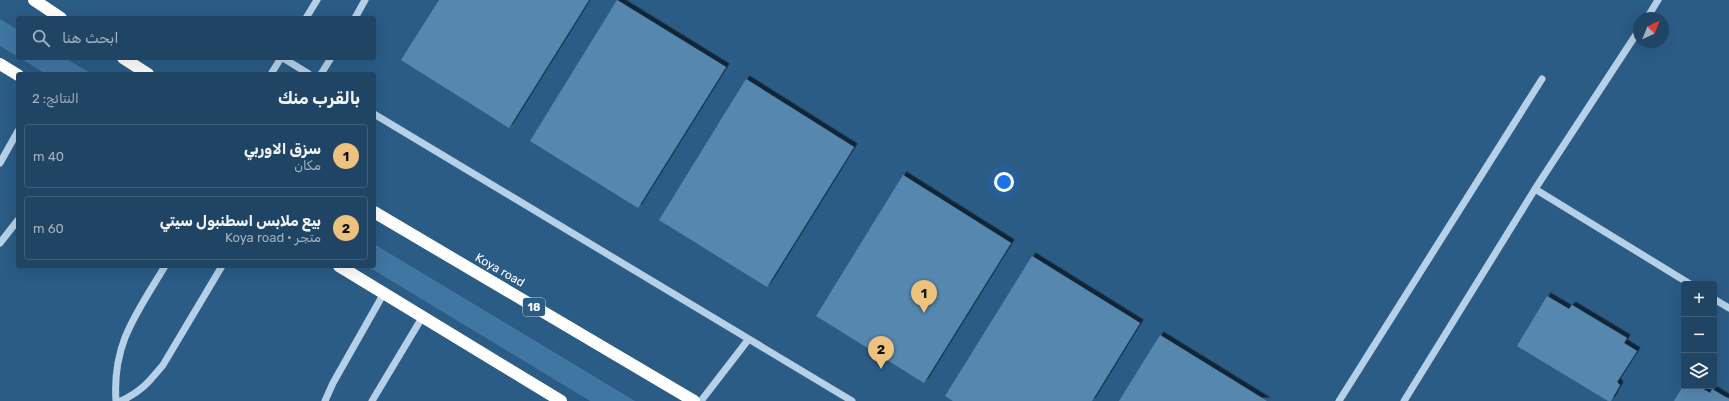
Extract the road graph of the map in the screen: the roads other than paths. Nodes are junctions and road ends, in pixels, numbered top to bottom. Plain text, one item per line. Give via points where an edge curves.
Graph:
1 (34, 0) edge
2 (317, 0) edge
3 (365, 0) edge
4 (1658, 0) edge
5 (1651, 12) edge
6 (59, 16) edge
7 (307, 16) edge
8 (356, 16) edge
9 (1633, 39) edge
10 (127, 60) edge
11 (281, 60) edge
12 (285, 60) edge
13 (330, 60) edge
14 (0, 64) edge
15 (145, 72) edge
16 (272, 72) edge
17 (306, 72) edge
18 (322, 72) edge
19 (16, 74) edge
20 (1542, 79) dead end
21 (376, 115) edge
22 (16, 135) edge
23 (0, 163) edge
24 (1535, 189) junction
25 (376, 213) edge
26 (16, 223) edge
27 (0, 243) edge
28 (164, 268) edge
29 (221, 268) edge
30 (342, 268) edge
31 (1685, 281) edge
32 (384, 293) junction
33 (1717, 300) edge
34 (1729, 308) edge
35 (422, 316) junction
36 (748, 340) junction
37 (116, 401) edge
38 (121, 401) edge
39 (325, 401) edge
40 (372, 401) edge
41 (561, 401) edge
42 (694, 401) edge
43 (701, 401) edge
44 (852, 401) edge
45 (1339, 401) edge
46 (1404, 401) edge

1 - 6 highway
2 - 7 street
3 - 8 street
4 - 5 street
9 - 24 street
10 - 15 highway
11 - 16 street
12 - 17 street
13 - 18 street
14 - 19 highway
20 - 45 street
21 - 36 street
22 - 23 street
24 - 31 street
24 - 46 street
25 - 42 highway, Koya road / 18
26 - 27 street
28 - 37 street via 130,325 122,344 116,370
29 - 38 street via 163,365 137,394
30 - 32 highway
32 - 35 highway
32 - 39 street
33 - 34 street
35 - 40 street
35 - 41 highway
36 - 43 street
36 - 44 street

